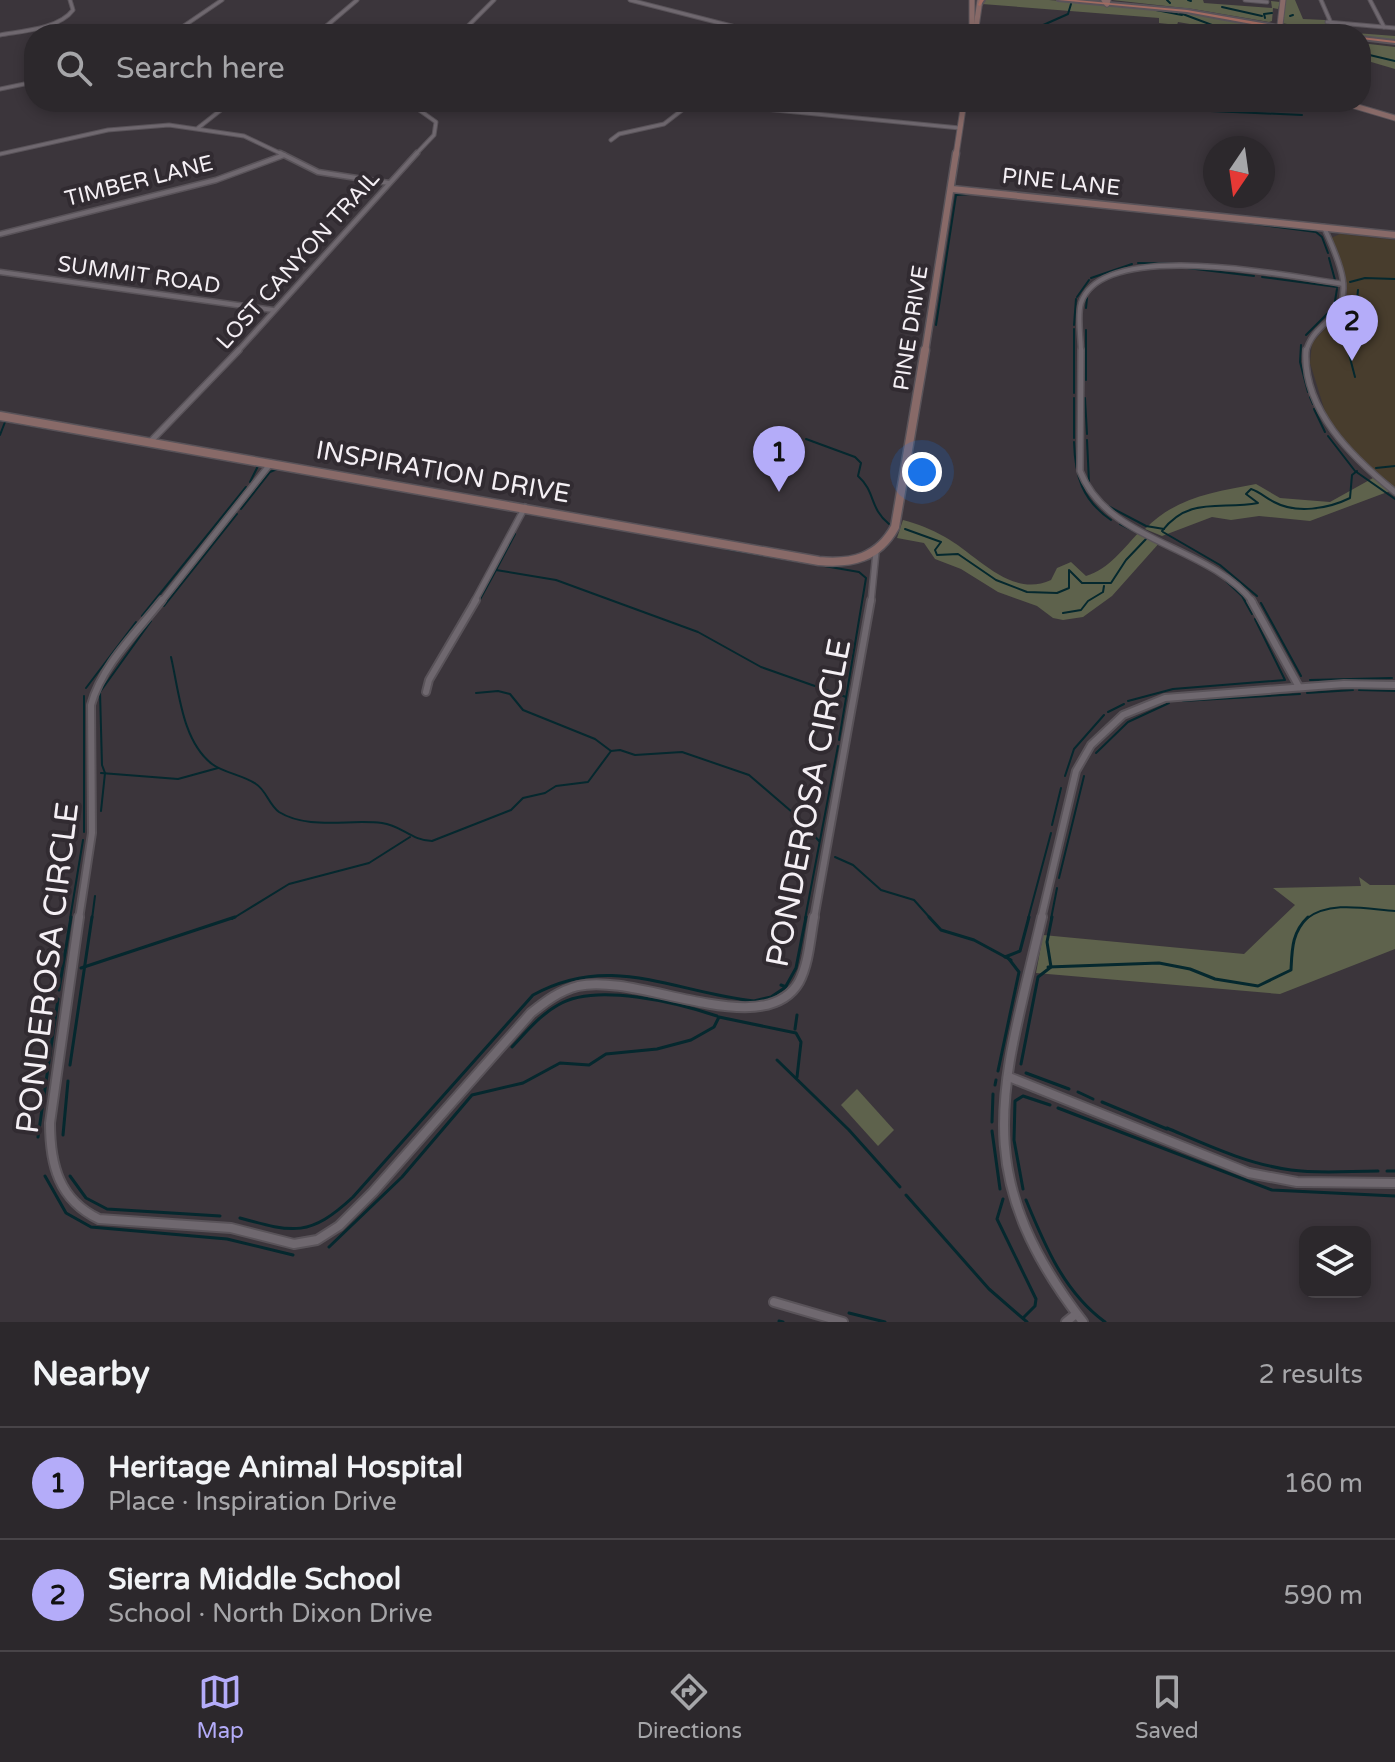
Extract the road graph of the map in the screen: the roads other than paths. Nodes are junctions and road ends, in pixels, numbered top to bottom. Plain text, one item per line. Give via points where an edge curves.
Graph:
1 (70, 0) edge
2 (222, 0) edge
3 (357, 0) edge
4 (494, 0) edge
5 (630, 0) edge
6 (972, 0) edge
7 (1060, 0) edge
8 (1088, 0) edge
9 (1245, 0) edge
10 (1283, 0) edge
11 (1321, 0) edge
12 (1370, 0) edge
13 (1107, 1) edge
14 (1260, 1) edge
15 (980, 2) edge
16 (1267, 2) edge
17 (1282, 11) junction
18 (1272, 23) junction
19 (49, 24) edge
20 (187, 24) edge
21 (329, 24) edge
22 (470, 24) edge
23 (724, 24) edge
24 (973, 24) edge
25 (976, 24) edge
26 (1260, 24) edge
27 (1276, 24) edge
28 (1280, 24) edge
29 (1351, 24) edge
30 (1371, 26) edge
31 (1384, 27) junction
32 (1395, 28) edge
33 (24, 31) edge
34 (0, 35) edge
35 (1371, 41) edge
36 (1395, 44) edge
37 (24, 84) edge
38 (0, 89) edge
39 (1371, 111) edge
40 (218, 112) edge
41 (423, 112) edge
42 (679, 112) edge
43 (796, 112) edge
44 (962, 112) edge
45 (1395, 118) edge
46 (198, 128) junction
47 (960, 128) junction
48 (611, 140) dead end
49 (0, 154) edge
50 (284, 155) junction
51 (389, 183) junction
52 (952, 189) junction
53 (1325, 229) junction
54 (0, 234) edge
55 (1395, 237) edge
56 (0, 272) edge
57 (1343, 284) junction
58 (273, 310) junction
59 (0, 416) edge
60 (151, 441) junction
61 (271, 463) junction
62 (1395, 492) edge
63 (525, 507) junction
64 (876, 552) junction
65 (1395, 685) edge
66 (1299, 687) junction
67 (426, 692) dead end
68 (1009, 1077) junction
69 (1395, 1183) edge
70 (774, 1302) dead end
71 (1080, 1318) edge
72 (843, 1322) edge
73 (1066, 1322) edge

1 - 19 street via 73,10 68,17
2 - 20 street
3 - 21 street
4 - 22 street
5 - 23 street
6 - 24 main road
7 - 13 main road
8 - 13 main road
9 - 14 street
10 - 17 main road
11 - 29 street via 1329,22
12 - 31 street
13 - 18 main road
13 - 26 main road
14 - 16 street
15 - 25 main road
17 - 18 main road
17 - 28 main road
18 - 27 main road
30 - 31 street
31 - 32 street
33 - 34 street
35 - 36 main road
37 - 38 street
39 - 45 main road
40 - 46 street
41 - 51 street, LOST CANYON TRAIL via 438,126
42 - 48 street via 660,126
43 - 47 street
44 - 47 main road, PINE DRIVE
46 - 49 street via 117,129
46 - 50 street via 253,138
47 - 52 main road, PINE DRIVE
50 - 51 street via 326,174
50 - 54 street, TIMBER LANE via 216,180
51 - 58 street, LOST CANYON TRAIL
52 - 53 main road, PINE LANE
52 - 64 main road, PINE DRIVE via 900,513 893,534
53 - 55 main road, PINE LANE
53 - 57 street
56 - 58 street, SUMMIT ROAD
57 - 62 street via 1339,309 1309,342 1308,370 1333,434
57 - 66 street via 1146,265 1098,279 1081,304 1084,487 1110,513 1202,559 1238,585
58 - 60 street, LOST CANYON TRAIL
59 - 60 main road, INSPIRATION DRIVE
60 - 61 main road, INSPIRATION DRIVE
61 - 63 main road, INSPIRATION DRIVE
61 - 64 street, PONDEROSA CIRCLE via 109,666 92,700 92,833 50,1138 54,1167 66,1194 83,1212 99,1219 231,1228 294,1244 317,1240 373,1192 531,1013 555,995 575,986 604,984 749,1009 789,996 806,963
63 - 64 main road, INSPIRATION DRIVE via 826,562 855,562
63 - 67 street
65 - 66 street
66 - 68 street via 1152,701 1118,718 1086,749 1061,831
68 - 69 street via 1249,1173 1303,1183
68 - 71 street via 1002,1118 1013,1194 1037,1255
70 - 72 street
71 - 73 street

